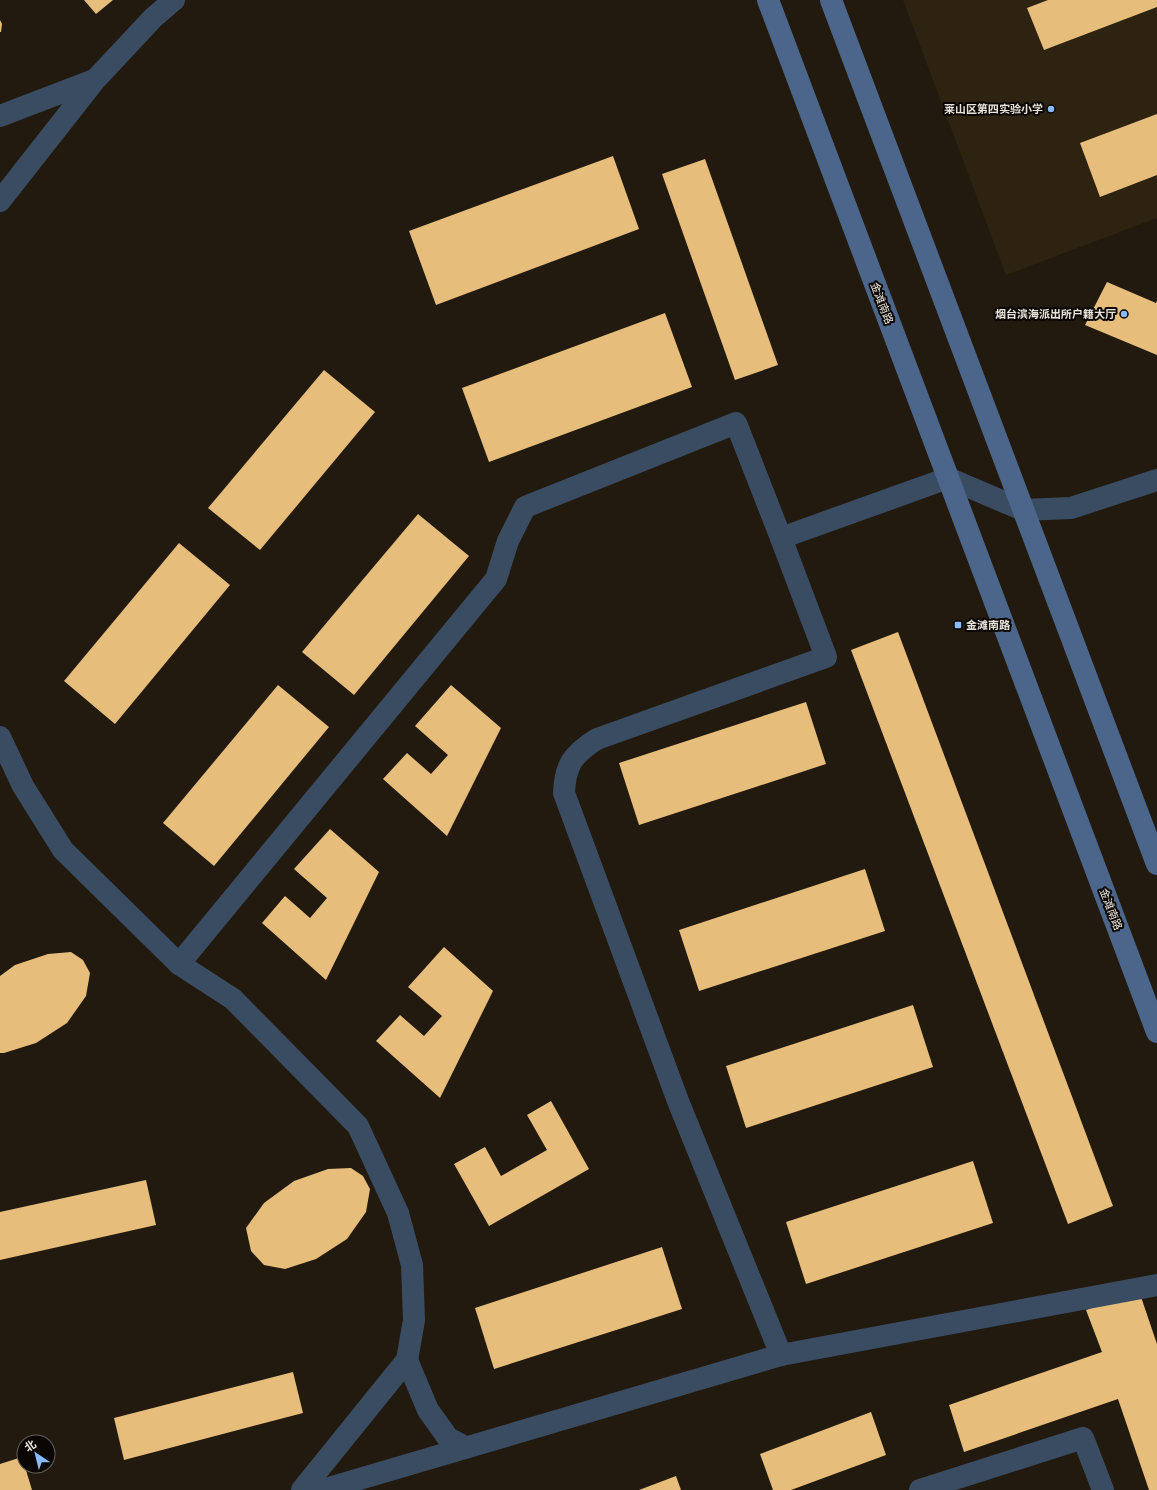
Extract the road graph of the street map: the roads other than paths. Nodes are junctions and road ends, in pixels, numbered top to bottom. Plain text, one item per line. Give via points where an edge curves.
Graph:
1 (174, 0) edge
2 (768, 0) edge
3 (832, 0) edge
4 (95, 80) junction
5 (0, 116) edge
6 (0, 201) edge
7 (948, 478) junction
8 (1157, 480) edge
9 (1023, 510) junction
10 (781, 538) junction
11 (0, 737) edge
12 (1157, 864) edge
13 (179, 964) junction
14 (1157, 1032) edge
15 (1157, 1285) edge
16 (781, 1355) junction
17 (407, 1360) junction
18 (465, 1447) junction
19 (302, 1490) edge
20 (322, 1490) edge
21 (920, 1490) edge
22 (1104, 1490) edge

1 - 4 street via 153,18
2 - 7 street, 金滩南路
3 - 9 street
4 - 5 street
4 - 6 street
7 - 9 street
7 - 10 street
7 - 14 street, 金滩南路
8 - 9 street via 1071,508
9 - 12 street
10 - 13 street via 736,423 525,507 508,541 496,579
10 - 16 street via 826,657 597,739 573,758 565,777 564,793 678,1101
11 - 13 street via 22,786 63,850
13 - 17 street via 233,999 358,1126 398,1213 412,1265 414,1320
15 - 16 street
16 - 18 street
17 - 18 street via 428,1410 448,1438
17 - 19 street
18 - 20 street
21 - 22 street via 1083,1438

